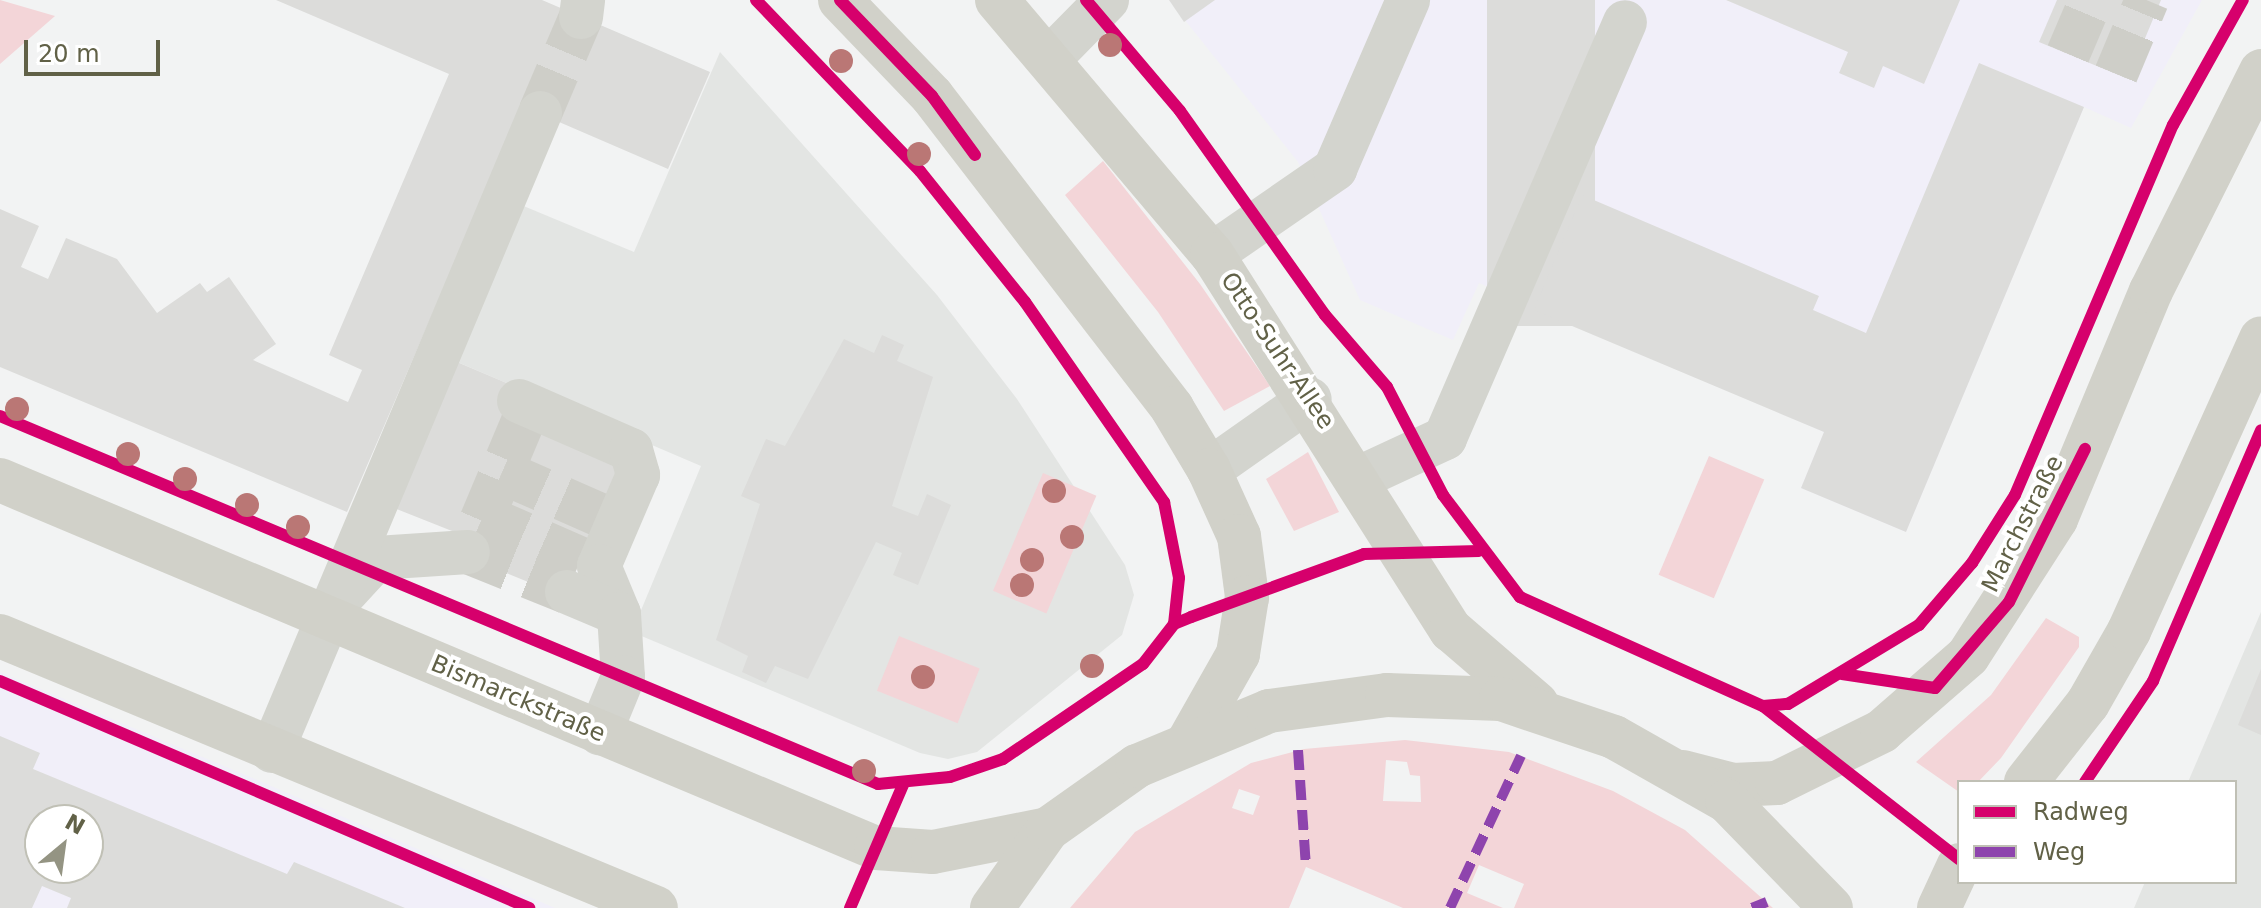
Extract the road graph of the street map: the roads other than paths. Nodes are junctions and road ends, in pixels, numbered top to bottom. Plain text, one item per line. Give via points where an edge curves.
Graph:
1 (840, 0) edge
2 (997, 0) edge
3 (1107, 0) edge
4 (1408, 0) edge
5 (1625, 22) dead end
6 (1051, 57) junction
7 (2261, 71) edge
8 (540, 113) tunnel mouth
9 (1212, 254) junction
10 (2261, 338) edge
11 (1310, 399) junction
12 (524, 409) dead end
13 (1209, 470) junction
14 (1359, 478) junction
15 (0, 480) edge
16 (468, 552) tunnel mouth
17 (328, 618) junction
18 (0, 636) edge
19 (1542, 708) junction
20 (600, 733) junction
21 (1190, 739) junction
22 (272, 751) junction
23 (1683, 772) junction
24 (2028, 780) edge
25 (1048, 829) junction
26 (1957, 869) edge
27 (656, 908) edge
28 (992, 908) edge
29 (1831, 908) edge
30 (1939, 908) edge

1 - 13 main road via 932,96 1172,408
2 - 6 main road, Otto-Suhr-Allee
3 - 6 lane
4 - 9 lane via 1335,169
5 - 14 lane via 1445,438
6 - 9 main road, Otto-Suhr-Allee
7 - 23 main road, Marchstraße via 2151,291 2056,519 1968,656 1882,731 1777,783 1733,785
8 - 17 lane
9 - 11 main road, Otto-Suhr-Allee
10 - 24 main road via 2129,631 2088,703
11 - 13 lane
11 - 14 main road, Otto-Suhr-Allee
12 - 20 lane via 631,450 629,472 582,572 619,614 623,677
13 - 21 main road via 1239,536 1247,597 1238,654
14 - 19 main road, Otto-Suhr-Allee via 1451,630
15 - 17 main road, Bismarckstraße
16 - 17 lane via 377,558
17 - 20 main road, Bismarckstraße
17 - 22 lane
18 - 22 main road
19 - 21 main road via 1456,695 1319,700
19 - 23 main road
20 - 25 main road, Bismarckstraße via 893,853 933,852
21 - 25 main road via 1092,794
22 - 27 main road
23 - 29 main road via 1761,830
25 - 28 main road
26 - 30 main road

